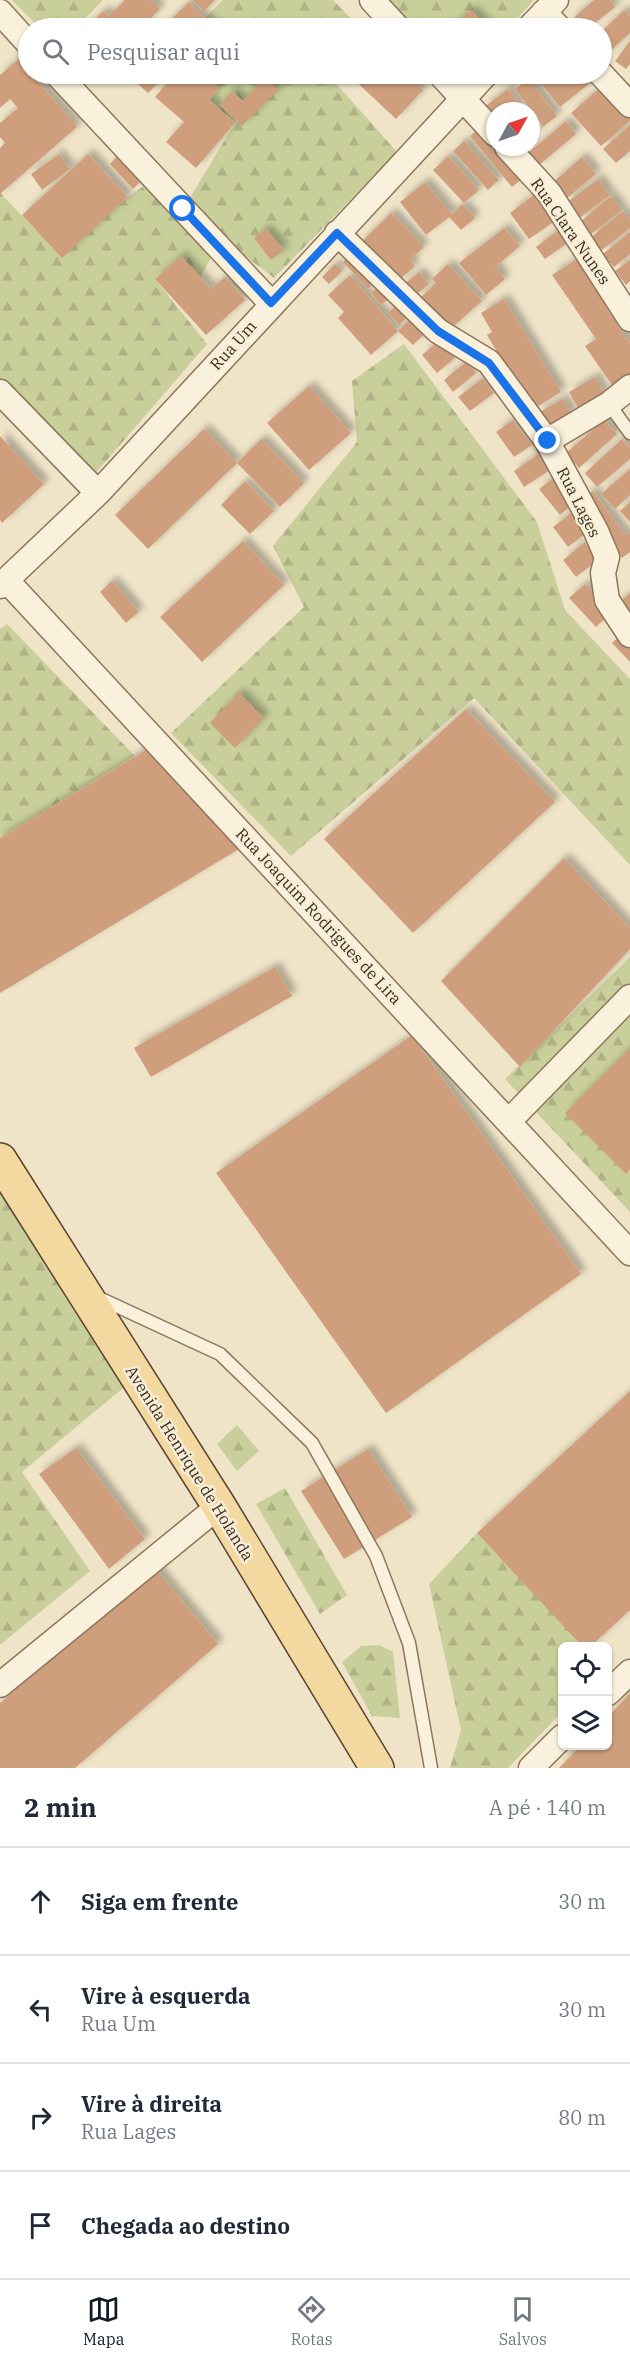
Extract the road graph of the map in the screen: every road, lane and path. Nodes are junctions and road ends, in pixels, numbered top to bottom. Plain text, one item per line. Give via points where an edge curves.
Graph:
1 (372, 0) edge
2 (0, 12) edge
3 (389, 18) edge
4 (18, 32) edge
5 (66, 84) edge
6 (449, 84) edge
7 (476, 84) edge
8 (610, 84) edge
9 (462, 98) junction
10 (630, 105) edge
11 (486, 124) edge
12 (515, 156) edge
13 (337, 233) junction
14 (271, 303) junction
15 (630, 319) edge
16 (630, 387) edge
17 (0, 392) edge
18 (609, 404) junction
19 (630, 433) edge
20 (548, 441) junction
21 (98, 493) junction
22 (3, 584) edge
23 (630, 635) edge
24 (630, 997) edge
25 (509, 1121) junction
26 (0, 1160) edge
27 (630, 1253) edge
28 (82, 1291) junction
29 (219, 1506) junction
30 (630, 1672) edge
31 (0, 1685) edge
32 (612, 1690) edge
33 (558, 1741) edge
34 (377, 1768) edge
35 (431, 1768) edge
36 (531, 1768) edge

1 - 3 street
2 - 4 street
5 - 14 street
6 - 9 street
7 - 9 street, Rua Um
8 - 10 street
9 - 11 street
9 - 13 street, Rua Um
12 - 15 street, Rua Clara Nunes via 549,193
13 - 14 street, Rua Um
13 - 20 street, Rua Lages via 438,331 489,363
14 - 21 street, Rua Um
16 - 18 street
17 - 21 street
18 - 19 lane
18 - 20 street
20 - 23 street, Rua Lages via 607,557 603,573 607,600
21 - 22 street, Rua Um
22 - 25 street, Rua Joaquim Rodrigues de Lira
24 - 25 street
25 - 27 street, Rua Joaquim Rodrigues de Lira
26 - 28 main road, Avenida Henrique de Holanda
28 - 29 main road, Avenida Henrique de Holanda
28 - 35 lane via 220,1354 312,1443 376,1556 409,1643
29 - 31 street
29 - 34 main road, Avenida Henrique de Holanda
30 - 32 street
33 - 36 street

